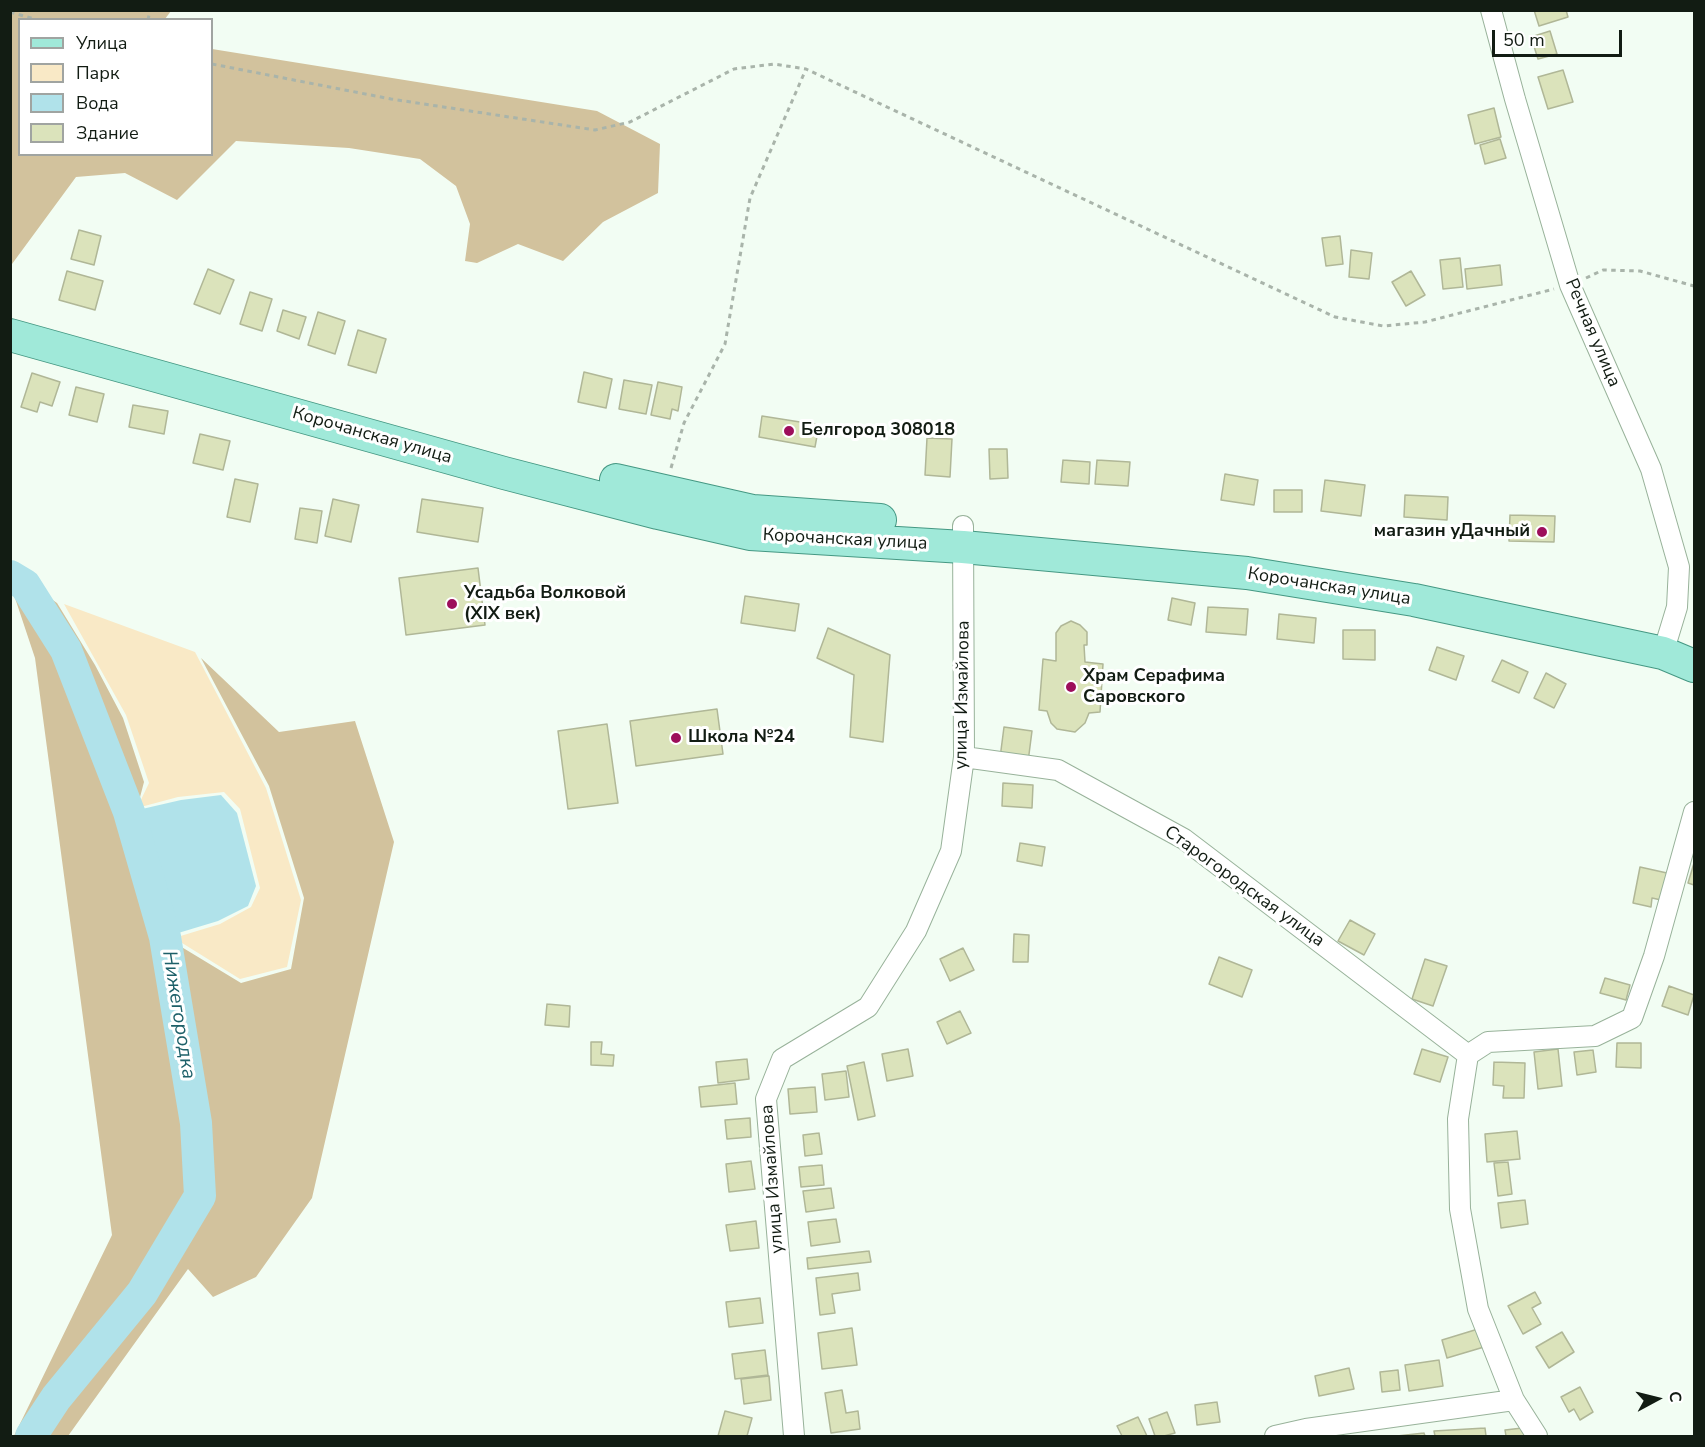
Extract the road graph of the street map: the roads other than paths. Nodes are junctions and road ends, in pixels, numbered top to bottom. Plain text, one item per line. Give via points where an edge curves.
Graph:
1 (1491, 10) edge
2 (10, 317) edge
3 (10, 335) edge
4 (963, 536) junction
5 (1676, 644) edge
6 (1695, 666) edge
7 (964, 757) junction
8 (1695, 812) edge
9 (1468, 1055) junction
10 (1514, 1400) junction
11 (794, 1437) edge
12 (1275, 1437) edge
13 (1537, 1437) edge

1 - 5 street, Речная улица via 1569,285 1654,480 1679,567
2 - 4 main road, Корочанская улица via 491,449 664,492 753,511
3 - 4 main road, Корочанская улица via 504,473 750,534
4 - 5 main road, Корочанская улица via 1247,573
4 - 7 street, улица Измайлова
5 - 6 main road, Корочанская улица
7 - 9 street, Старогородская улица via 1058,770 1184,839
7 - 11 street, улица Измайлова via 951,851 916,931 868,1007 782,1059 766,1099
8 - 9 street via 1632,1018 1595,1036 1488,1042
9 - 10 street via 1458,1119 1460,1209 1478,1309
10 - 12 street via 1306,1429
10 - 13 street

